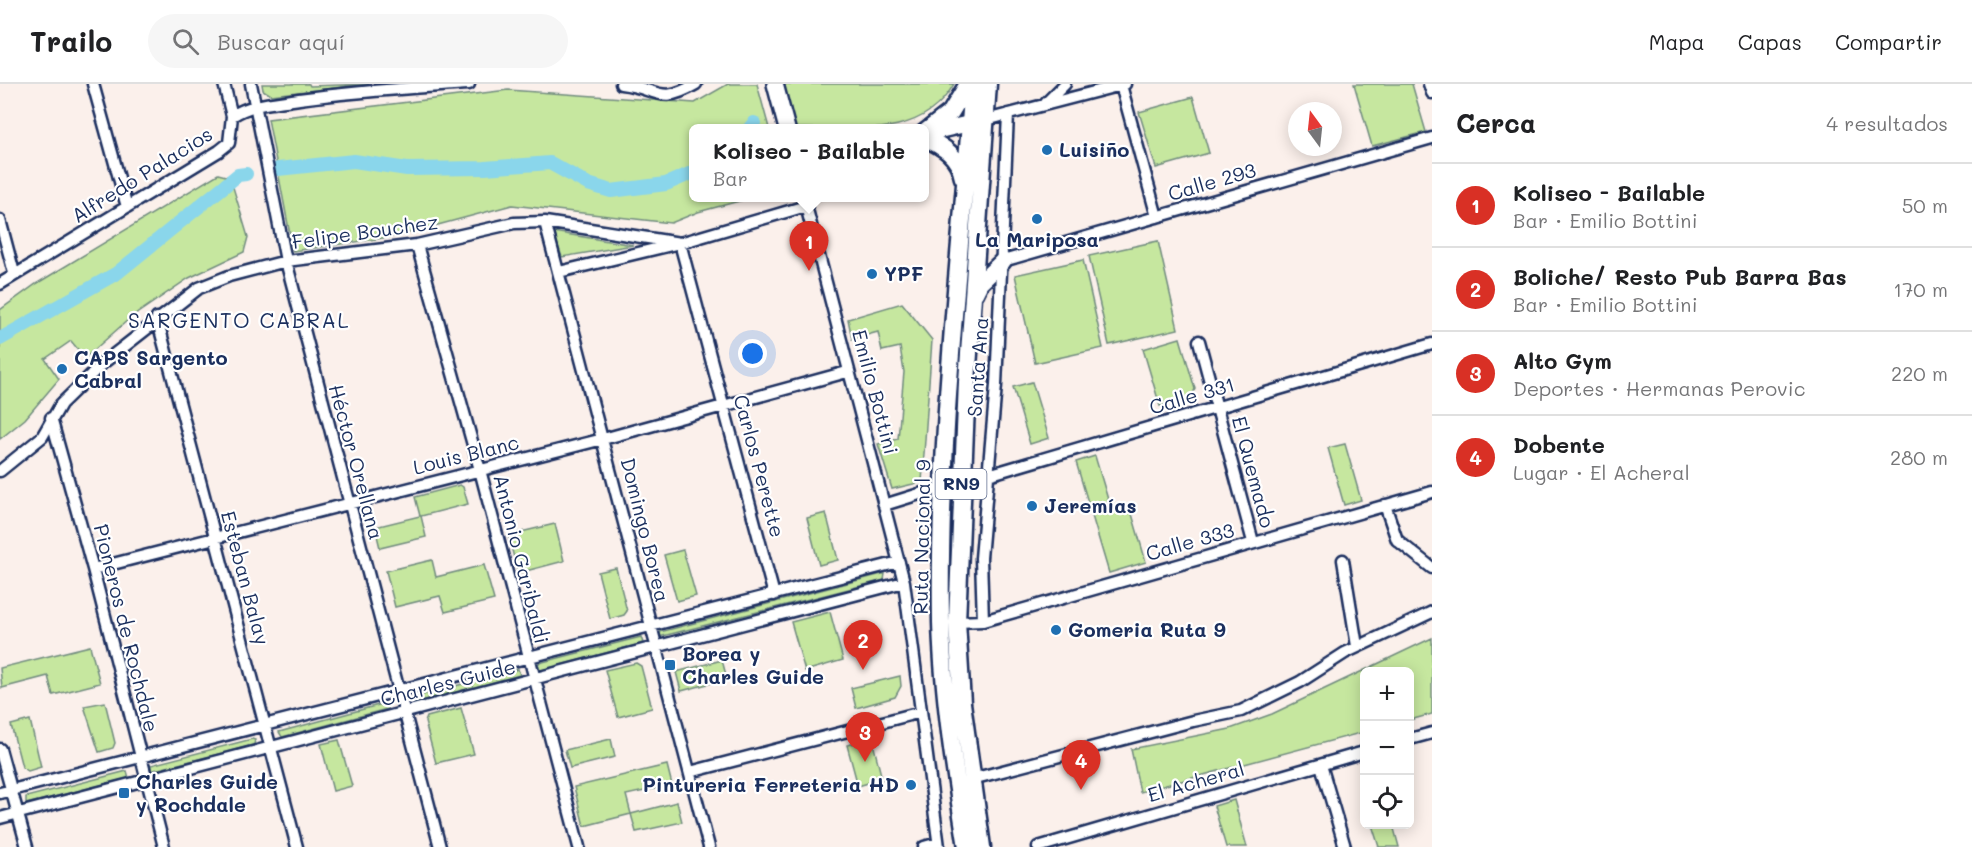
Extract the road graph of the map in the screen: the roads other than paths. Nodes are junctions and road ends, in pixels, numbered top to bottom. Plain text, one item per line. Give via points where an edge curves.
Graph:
1 (93, 84) edge
2 (224, 84) edge
3 (251, 84) edge
4 (470, 84) edge
5 (621, 84) edge
6 (696, 84) edge
7 (776, 84) edge
8 (968, 84) edge
9 (973, 84) edge
10 (988, 84) edge
11 (1065, 84) edge
12 (1429, 84) edge
13 (1123, 85) edge
14 (641, 86) edge
15 (1432, 93) edge
16 (1046, 104) junction
17 (257, 105) junction
18 (1008, 114) junction
19 (232, 116) junction
20 (978, 121) junction
21 (786, 124) edge
22 (929, 131) edge
23 (929, 134) edge
24 (1432, 138) edge
25 (929, 139) edge
26 (964, 182) junction
27 (805, 202) edge
28 (127, 207) junction
29 (1157, 217) junction
30 (0, 220) edge
31 (545, 222) junction
32 (681, 243) junction
33 (417, 246) junction
34 (286, 261) junction
35 (1003, 261) junction
36 (559, 272) junction
37 (14, 273) junction
38 (0, 284) edge
39 (974, 297) junction
40 (157, 318) junction
41 (1199, 341) dead end
42 (1432, 344) edge
43 (847, 372) junction
44 (724, 406) junction
45 (1217, 408) junction
46 (51, 418) junction
47 (603, 439) junction
48 (480, 470) junction
49 (0, 471) edge
50 (989, 474) junction
51 (961, 483) junction
52 (942, 487) junction
53 (1432, 492) edge
54 (348, 503) junction
55 (884, 504) junction
56 (1385, 505) junction
57 (216, 537) junction
58 (1253, 543) junction
59 (1343, 560) dead end
60 (899, 562) junction
61 (1432, 568) edge
62 (93, 569) junction
63 (904, 582) junction
64 (774, 595) junction
65 (1432, 612) edge
66 (982, 621) junction
67 (957, 622) junction
68 (651, 627) junction
69 (1358, 646) junction
70 (656, 647) junction
71 (528, 658) junction
72 (534, 680) junction
73 (398, 691) junction
74 (404, 712) junction
75 (921, 712) junction
76 (266, 726) junction
77 (1432, 733) edge
78 (1414, 738) edge
79 (272, 747) junction
80 (0, 749) edge
81 (1360, 753) edge
82 (141, 758) junction
83 (1321, 765) junction
84 (690, 772) junction
85 (146, 779) junction
86 (972, 780) junction
87 (6, 791) edge
88 (18, 813) junction
89 (0, 818) edge
90 (938, 845) edge
91 (27, 847) edge
92 (164, 847) edge
93 (297, 847) edge
94 (440, 847) edge
95 (579, 847) edge
96 (709, 847) edge
97 (924, 847) edge
98 (967, 847) edge
99 (982, 847) edge
100 (1038, 847) edge
101 (1346, 847) edge

1 - 28 street
2 - 19 street
3 - 17 street, Héctor Orellana
4 - 17 street, Alfredo Palacios via 342,93
5 - 14 street
6 - 14 street via 666,97
7 - 21 street
8 - 22 main road via 951,112
9 - 20 main road, Ruta Nacional 9 / RN9
10 - 20 main road, Ruta Nacional 9 / RN9
11 - 16 street
12 - 15 street
13 - 16 street
13 - 29 street
16 - 18 street
17 - 19 street, Alfredo Palacios
17 - 34 street, Héctor Orellana
18 - 20 street
18 - 35 street, Santa Ana
19 - 28 street, Alfredo Palacios via 229,143
20 - 23 street
20 - 26 main road, Ruta Nacional 9 / RN9
20 - 39 main road, Ruta Nacional 9 / RN9
24 - 29 street, Calle 293
25 - 26 main road via 956,159
26 - 52 main road, Ruta Nacional 9 / RN9
27 - 32 street, Felipe Bouchez
27 - 43 street, Emilio Bottini
28 - 37 street, Alfredo Palacios
29 - 35 street, Calle 293
30 - 37 street
31 - 32 street, Felipe Bouchez
31 - 33 street, Felipe Bouchez via 514,224
31 - 36 street, Domingo Borea
32 - 36 street
32 - 44 street, Carlos Perette
33 - 34 street, Felipe Bouchez
33 - 48 street, Antonio Garibaldi
34 - 40 street, Felipe Bouchez via 199,288
34 - 54 street, Héctor Orellana
35 - 39 main road via 980,283
35 - 50 street, Santa Ana
36 - 47 street, Domingo Borea
37 - 38 street, Alfredo Palacios
39 - 51 main road, Ruta Nacional 9 / RN9
40 - 46 street, Felipe Bouchez via 95,371
40 - 57 street, Esteban Balay
41 - 45 street, El Quemado
42 - 45 street, Calle 331
43 - 44 street, Louis Blanc
43 - 55 street, Emilio Bottini
44 - 47 street, Louis Blanc
44 - 64 street, Carlos Perette
45 - 50 street, Calle 331
45 - 58 street, El Quemado
46 - 49 street, Felipe Bouchez via 42,437
46 - 62 street, Pioneros de Rochdale
47 - 48 street, Louis Blanc
47 - 68 street, Domingo Borea
48 - 54 street, Louis Blanc
48 - 71 street, Antonio Garibaldi
50 - 51 street, Calle 331
50 - 66 street, Santa Ana via 981,558
51 - 67 main road, Ruta Nacional 9 / RN9
52 - 55 street
52 - 98 main road, Ruta Nacional 9 / RN9 via 944,662
53 - 56 street, Calle 333
54 - 57 street, Louis Blanc
54 - 73 street, Héctor Orellana
55 - 60 street, Emilio Bottini
56 - 58 street, Calle 333
56 - 61 street via 1397,540
57 - 62 street, Louis Blanc
57 - 76 street, Esteban Balay
58 - 66 street, Calle 333
59 - 69 street
60 - 63 street, Emilio Bottini
60 - 64 street, Charles Guide
62 - 82 street, Pioneros de Rochdale
63 - 70 street, Charles Guide
63 - 75 street, Emilio Bottini
64 - 68 street, Charles Guide
65 - 69 street
66 - 67 street, Calle 333
67 - 86 main road, Ruta Nacional 9 / RN9
68 - 70 street, Domingo Borea
68 - 71 street, Charles Guide
69 - 86 street via 1300,682 1241,711
70 - 72 street, Charles Guide
70 - 84 street, Domingo Borea
71 - 72 street, Antonio Garibaldi
71 - 73 street, Charles Guide
72 - 74 street, Charles Guide
72 - 95 street, Antonio Garibaldi
73 - 74 street, Héctor Orellana
73 - 76 street, Charles Guide
74 - 79 street, Charles Guide
74 - 94 street, Héctor Orellana
75 - 84 street
75 - 90 street, Emilio Bottini
76 - 79 street, Esteban Balay
76 - 82 street, Charles Guide
77 - 78 street
79 - 85 street, Charles Guide
79 - 93 street, Esteban Balay
80 - 87 street
81 - 83 street, El Acheral
82 - 85 street, Pioneros de Rochdale
82 - 87 street, Charles Guide
83 - 100 street, El Acheral
83 - 101 street
84 - 96 street, Domingo Borea
85 - 88 street, Charles Guide
85 - 92 street, Pioneros de Rochdale
86 - 99 main road, Ruta Nacional 9 / RN9
87 - 88 street
88 - 89 street, Charles Guide
88 - 91 street
90 - 97 street

